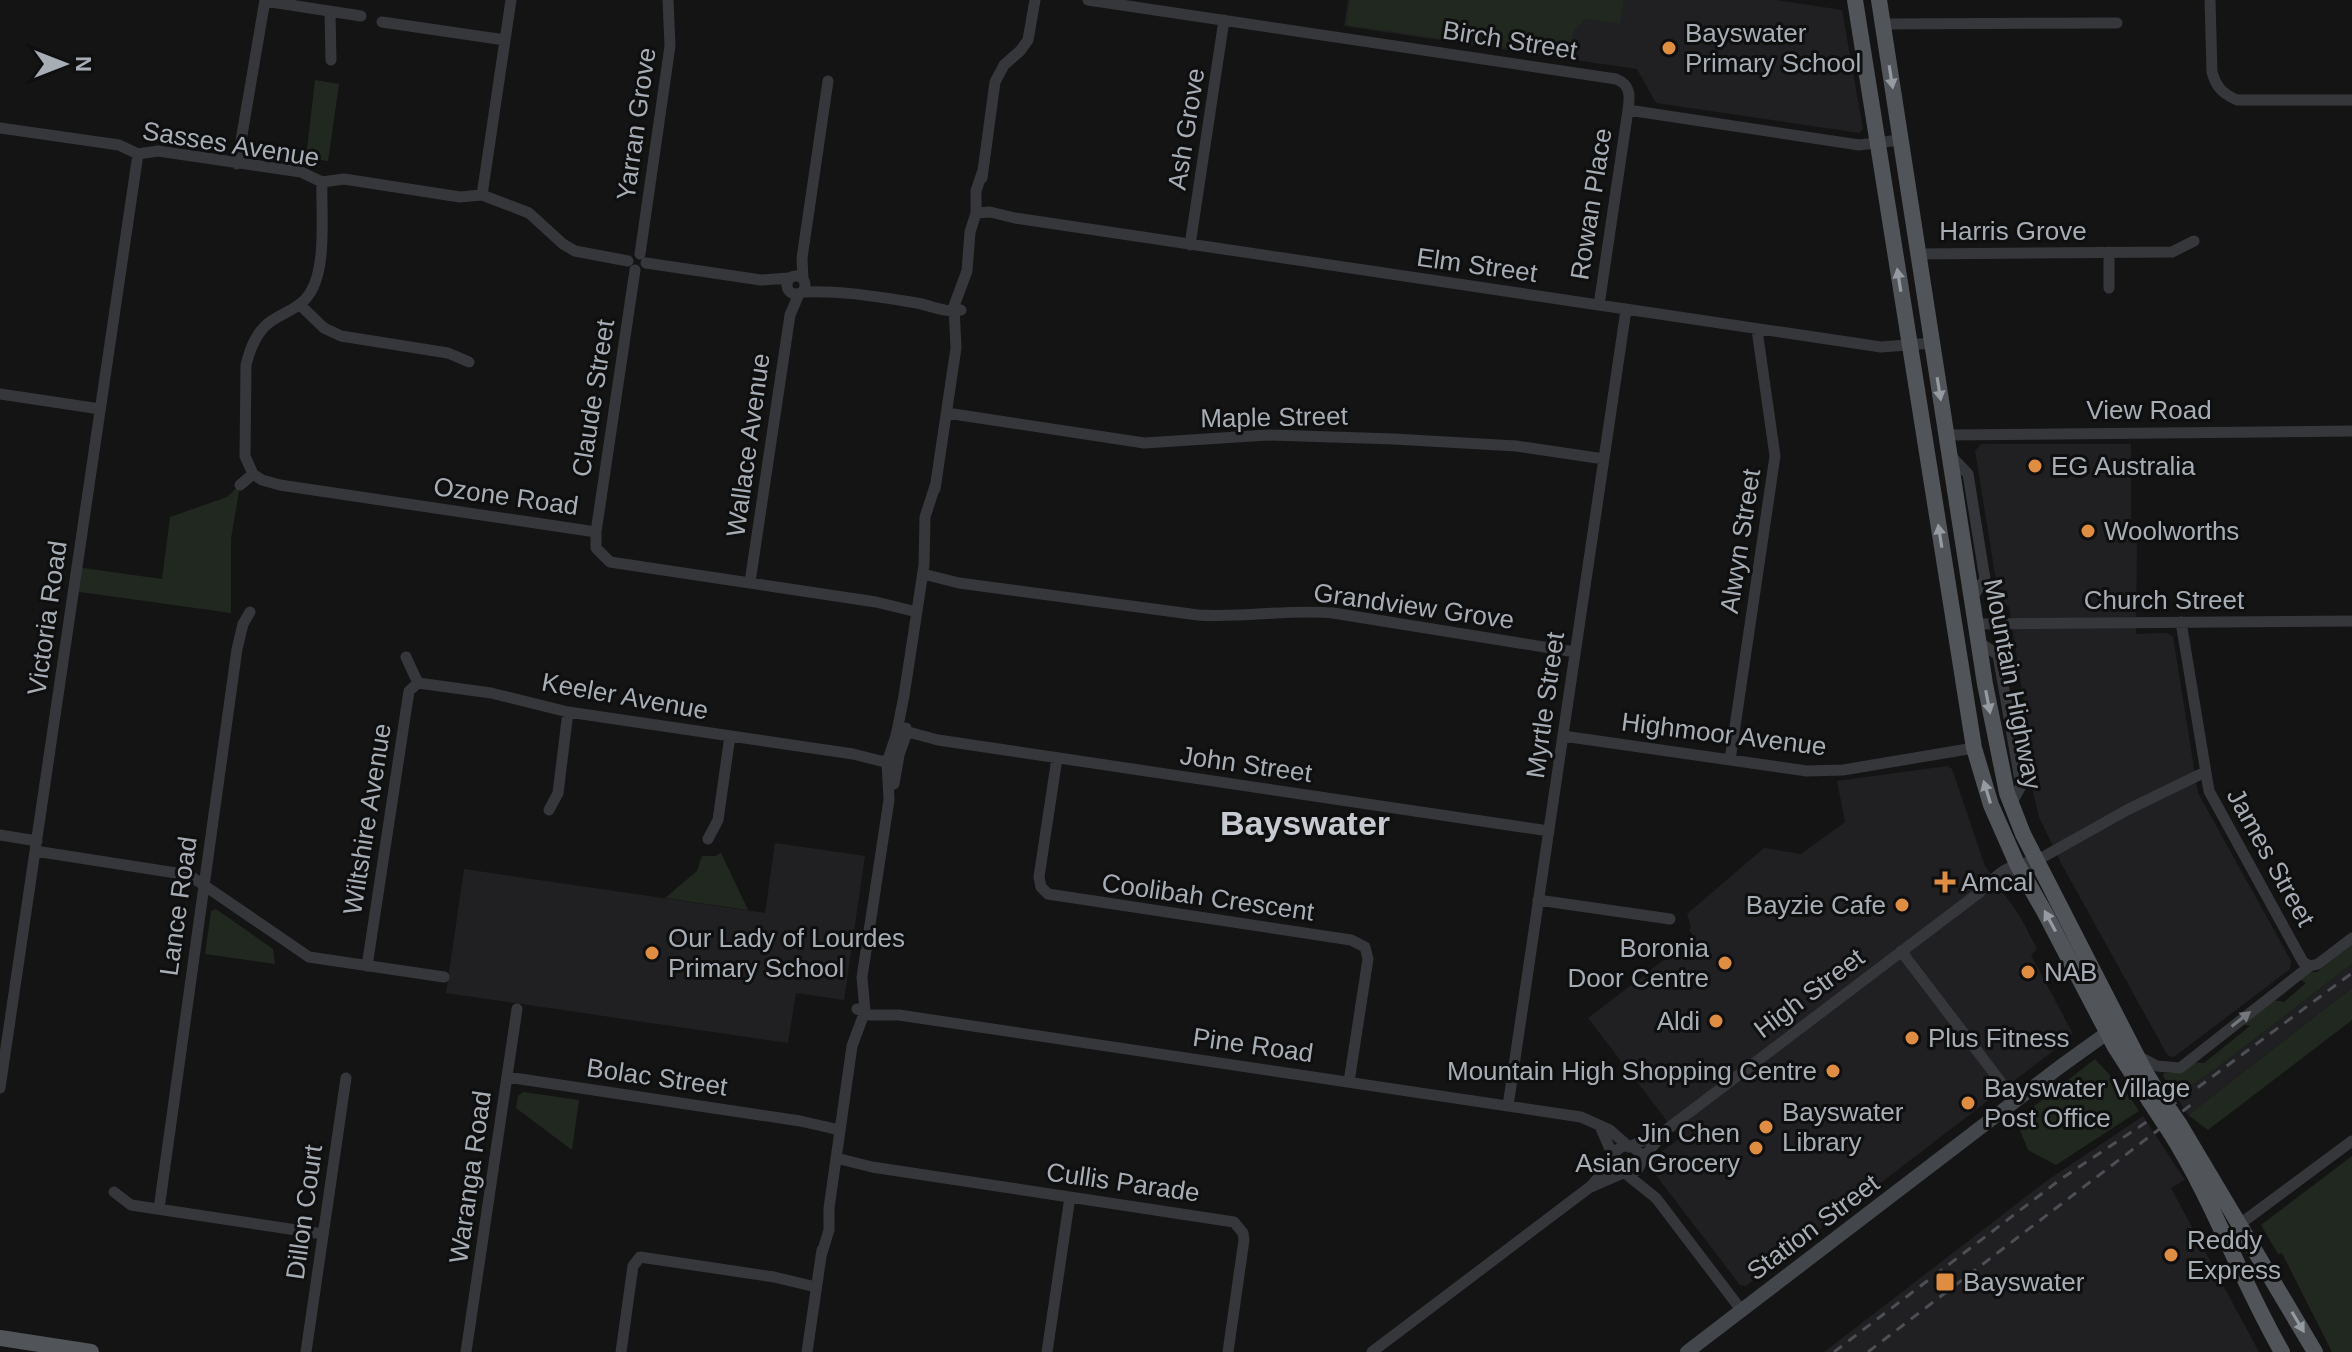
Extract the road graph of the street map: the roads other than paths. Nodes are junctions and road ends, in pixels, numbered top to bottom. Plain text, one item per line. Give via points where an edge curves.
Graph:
1 (511, 0) edge
2 (668, 0) edge
3 (1035, 0) edge
4 (1088, 0) edge
5 (1855, 0) edge
6 (1879, 0) edge
7 (2210, 0) edge
8 (265, 1) edge
9 (330, 12) junction
10 (361, 16) dead end
11 (1224, 20) junction
12 (382, 22) dead end
13 (2117, 23) dead end
14 (1883, 24) junction
15 (505, 40) junction
16 (331, 60) dead end
17 (828, 81) dead end
18 (2352, 100) edge
19 (1628, 110) junction
20 (0, 128) edge
21 (1900, 140) junction
22 (1877, 144) junction
23 (138, 154) junction
24 (237, 164) junction
25 (322, 182) junction
26 (482, 195) junction
27 (980, 214) junction
28 (2194, 241) dead end
29 (1190, 245) junction
30 (2109, 252) junction
31 (1918, 254) junction
32 (643, 258) junction
33 (631, 266) junction
34 (796, 285) junction
35 (2109, 288) dead end
36 (300, 305) junction
37 (1599, 305) junction
38 (956, 309) junction
39 (1626, 310) junction
40 (1757, 330) junction
41 (1932, 343) junction
42 (1909, 346) junction
43 (469, 362) dead end
44 (0, 394) edge
45 (100, 409) junction
46 (947, 413) junction
47 (2352, 431) edge
48 (1947, 435) junction
49 (1604, 459) junction
50 (253, 474) junction
51 (240, 485) dead end
52 (596, 532) junction
53 (923, 573) junction
54 (750, 582) junction
55 (917, 608) junction
56 (250, 612) dead end
57 (2352, 621) edge
58 (2181, 622) junction
59 (1976, 624) junction
60 (1575, 652) junction
61 (406, 657) dead end
62 (418, 683) junction
63 (568, 712) junction
64 (903, 735) junction
65 (730, 736) junction
66 (1563, 736) junction
67 (1974, 748) junction
68 (1057, 758) junction
69 (891, 759) junction
70 (1730, 760) junction
71 (2205, 772) junction
72 (549, 810) dead end
73 (1549, 831) junction
74 (0, 835) edge
75 (708, 839) dead end
76 (36, 846) junction
77 (2036, 861) junction
78 (2018, 867) junction
79 (204, 884) junction
80 (1538, 900) junction
81 (1670, 919) dead end
82 (2352, 938) edge
83 (1901, 951) junction
84 (367, 966) junction
85 (2310, 966) junction
86 (444, 977) dead end
87 (517, 1009) dead end
88 (862, 1010) junction
89 (2114, 1028) junction
90 (2136, 1054) junction
91 (507, 1077) junction
92 (346, 1078) dead end
93 (1349, 1082) junction
94 (0, 1088) edge
95 (2154, 1096) junction
96 (2016, 1102) junction
97 (1508, 1106) junction
98 (1599, 1126) junction
99 (840, 1127) junction
100 (2175, 1128) junction
101 (1666, 1130) junction
102 (2352, 1141) edge
103 (1629, 1146) junction
104 (1614, 1159) junction
105 (1641, 1162) junction
106 (835, 1166) junction
107 (1624, 1174) junction
108 (1590, 1187) junction
109 (114, 1192) dead end
110 (1070, 1197) junction
111 (1656, 1198) junction
112 (159, 1209) junction
113 (2240, 1224) junction
114 (323, 1234) junction
115 (817, 1283) junction
116 (1742, 1311) junction
117 (2273, 1337) junction
118 (10, 1344) edge
119 (91, 1352) edge
120 (306, 1352) edge
121 (466, 1352) edge
122 (621, 1352) edge
123 (807, 1352) edge
124 (1047, 1352) edge
125 (1228, 1352) edge
126 (1372, 1352) edge
127 (1687, 1352) edge
128 (2282, 1352) edge
129 (2315, 1352) edge

1 - 15 street
2 - 32 street, Yarran Grove via 670,46
3 - 27 street via 1028,40 995,82 976,191
4 - 11 street, Birch Street
5 - 22 main road, Mountain Highway
6 - 14 main road, Mountain Highway
7 - 18 street via 2212,72 2225,95 2237,100
8 - 9 street
8 - 24 street
9 - 10 street
9 - 16 street
11 - 19 street, Birch Street via 1616,79 1629,91
11 - 29 street, Ash Grove
12 - 15 street
13 - 14 street
14 -> 21 main road, Mountain Highway
15 - 26 street
17 - 34 street
19 - 22 street
19 - 37 street, Rowan Place
20 - 23 street, Sasses Avenue via 119,145
21 - 22 street
21 - 31 main road, Mountain Highway
42 -> 22 main road, Mountain Highway
23 - 24 street, Sasses Avenue via 158,151
23 - 45 street, Victoria Road
24 - 25 street, Sasses Avenue via 301,172
25 - 26 street, Sasses Avenue via 344,179 460,197
25 - 36 street via 319,270
26 - 33 street, Sasses Avenue via 529,213 570,248
27 - 29 street, Elm Street
27 - 38 street via 970,232 968,291
28 - 30 street, Harris Grove via 2172,252
29 - 37 street, Elm Street
30 - 31 street, Harris Grove
30 - 35 street, Harris Grove
31 - 41 main road, Mountain Highway
32 - 33 street via 632,254
32 - 34 street
33 - 52 street, Claude Street
34 - 38 street
34 - 54 street, Wallace Avenue
36 - 43 street via 341,336 448,353
36 - 50 street via 263,329 246,365 245,446
37 - 39 street, Elm Street
38 - 46 street via 962,329
39 - 40 street, Elm Street
39 - 49 street, Myrtle Street
40 - 42 street, Elm Street
40 - 70 street, Alwyn Street via 1775,456
41 - 42 street, Elm Street
41 -> 48 main road, Mountain Highway
67 -> 42 main road, Mountain Highway
44 - 45 street
45 - 76 street, Victoria Road
46 - 49 street, Maple Street via 1144,443 1268,435 1379,438 1516,446
46 - 53 street
47 - 48 street, View Road
48 - 59 main road, Mountain Highway
49 - 60 street, Myrtle Street
50 - 51 street
50 - 52 street, Ozone Road via 280,485
52 - 54 street, Ozone Road via 596,548 610,562
53 - 55 street
53 - 60 street, Grandview Grove via 959,583 1198,615 1333,613
54 - 55 street, Ozone Road
55 - 64 street
56 - 79 street, Lance Road via 237,649
57 - 58 street, Church Street
58 - 59 street, Church Street
58 - 71 street, James Street
59 -> 77 main road, Mountain Highway via 1996,745 2011,804
60 - 66 street, Myrtle Street
61 - 62 street
62 - 63 street, Keeler Avenue via 491,693
62 - 84 street, Wiltshire Avenue via 409,691
63 - 65 street, Keeler Avenue
63 - 72 street via 558,793
64 - 68 street, John Street
64 - 69 street
65 - 69 street, Keeler Avenue
65 - 75 street via 718,820
66 - 70 street, Highmoor Avenue
66 - 73 street, Myrtle Street
67 - 70 street, Highmoor Avenue via 1823,771
78 -> 67 main road, Mountain Highway
68 - 73 street, John Street
68 - 93 street, Coolibah Crescent via 1039,877 1048,894 1351,940 1365,947 1368,959
69 - 88 street via 857,991
71 - 77 street, High Street
71 - 85 street, James Street via 2224,820 2303,962
73 - 80 street, Myrtle Street
74 - 76 street
76 - 79 street via 177,871
76 - 94 street, Victoria Road
77 - 78 street, High Street
77 - 89 main road, Mountain Highway
78 - 83 street, High Street
89 -> 78 main road, Mountain Highway
79 - 84 street via 309,957
79 - 112 street, Lance Road
80 - 81 street
80 - 97 street, Myrtle Street
82 - 85 street
83 - 96 street
83 - 101 street, High Street
84 - 86 street
90 -> 85 street via 2157,1066 2180,1068
87 - 91 street, Waranga Road
88 - 93 street, Pine Road
88 - 99 street via 851,1029
89 - 90 main road, Mountain Highway
89 - 95 main road, Mountain Highway
89 - 96 main road, Station Street
90 - 95 main road, Mountain Highway
91 - 99 street, Bolac Street
91 - 121 street, Waranga Road
92 - 114 street, Dillon Court
93 - 97 street, Pine Road
95 - 100 main road, Mountain Highway, bridge
96 - 116 main road, Station Street
97 - 98 street, Pine Road via 1581,1117
98 - 103 street, Pine Road
98 - 104 street
99 - 106 street
100 - 113 main road, Mountain Highway
100 - 117 main road, Mountain Highway
101 - 103 street, High Street
101 - 105 street, High Street
102 - 113 street
103 - 104 street
103 - 105 street
104 - 107 street
104 - 108 street
105 - 107 street via 1635,1172
105 - 111 street
106 - 110 street, Cullis Parade
106 - 115 street via 823,1210
107 - 108 street
107 - 111 street
108 - 126 street
109 - 112 street via 131,1205
110 - 124 street
110 - 125 street, Cullis Parade via 1234,1222 1244,1240
111 - 116 street
112 - 114 street
113 - 117 main road via 2232,1230
113 -> 129 main road, Mountain Highway
114 - 120 street, Dillon Court
115 - 122 street via 640,1257 633,1266
115 - 123 street
116 - 127 main road, Station Street
117 - 128 main road, Mountain Highway
118 - 119 main road

